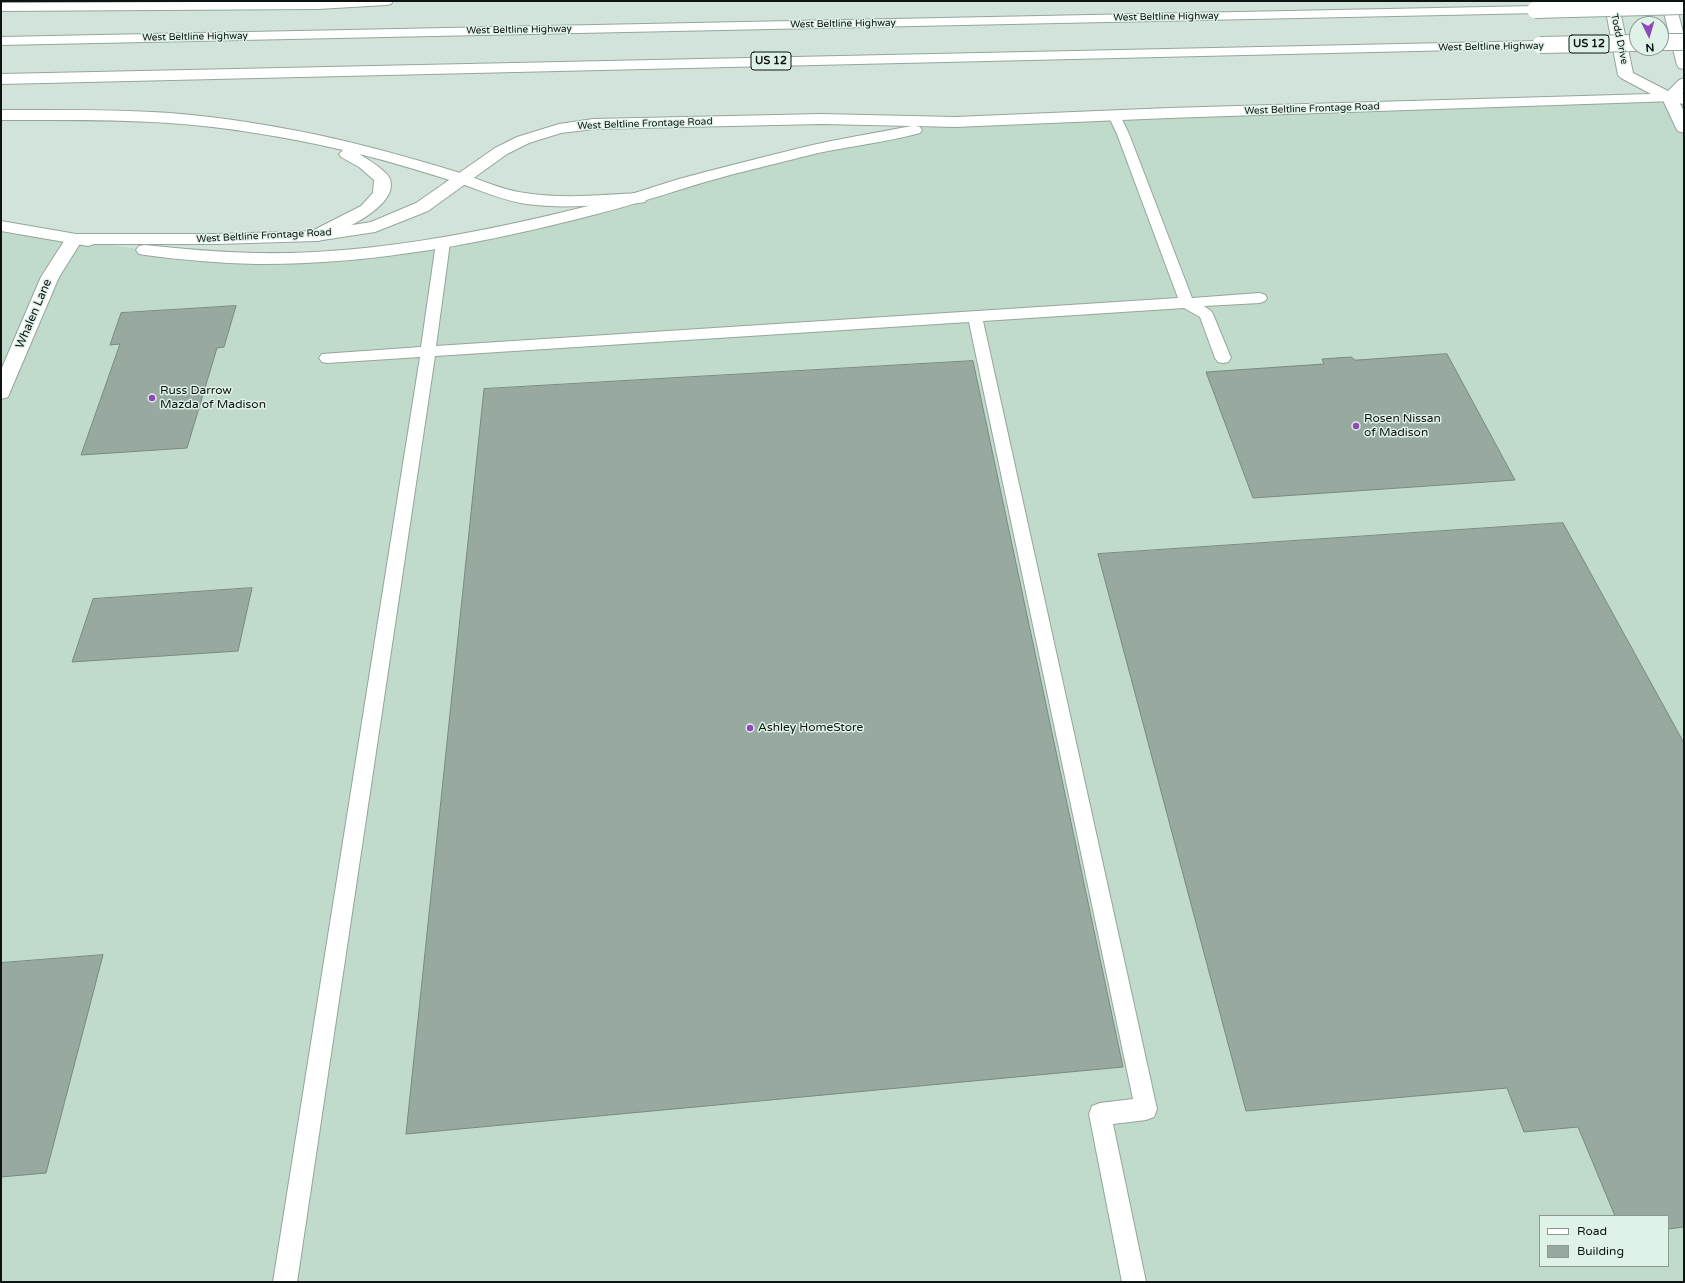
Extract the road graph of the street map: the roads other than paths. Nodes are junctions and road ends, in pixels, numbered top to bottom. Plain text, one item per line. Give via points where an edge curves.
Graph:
1 (386, 1) edge
2 (1611, 1) edge
3 (1668, 1) edge
4 (1684, 6) edge
5 (1, 7) edge
6 (1, 41) edge
7 (1669, 42) edge
8 (1684, 42) edge
9 (1629, 43) edge
10 (1684, 65) edge
11 (1, 79) edge
12 (1684, 83) edge
13 (1677, 98) edge
14 (1, 115) edge
15 (1114, 115) junction
16 (955, 122) junction
17 (1684, 128) edge
18 (319, 140) junction
19 (463, 180) junction
20 (639, 198) junction
21 (1, 226) edge
22 (316, 236) junction
23 (74, 239) junction
24 (443, 243) junction
25 (1260, 298) dead end
26 (1186, 303) junction
27 (975, 317) junction
28 (428, 352) junction
29 (327, 358) dead end
30 (1223, 358) dead end
31 (1, 392) edge
32 (286, 1282) edge
33 (1134, 1282) edge

1 - 5 main road via 318,5
2 - 13 main road, Todd Drive via 1626,75
3 - 10 main road
4 - 6 main road, West Beltline Highway, bridge
7 - 8 main road, bridge
9 - 11 main road, West Beltline Highway / US 12, bridge
12 - 13 main road
13 - 15 main road, West Beltline Frontage Road
13 - 17 main road
14 - 18 main road via 171,118
15 - 16 main road, West Beltline Frontage Road
15 - 26 lane
16 - 19 main road, West Beltline Frontage Road via 822,119 593,124 559,129 523,140 501,151
16 - 20 main road, West Beltline Frontage Road via 789,155
18 - 19 main road
18 - 22 main road via 365,164 382,179 381,194 367,210
19 - 20 main road via 509,196 544,200
19 - 22 main road, West Beltline Frontage Road via 422,207 375,227
20 - 24 main road, West Beltline Frontage Road
21 - 23 main road, West Beltline Frontage Road
22 - 23 main road, West Beltline Frontage Road
23 - 24 main road, West Beltline Frontage Road via 182,256 272,258 358,253
23 - 31 main road, Whalen Lane via 50,277
24 - 28 lane
25 - 26 lane
26 - 27 lane
26 - 30 lane via 1206,314
27 - 28 lane
27 - 33 lane via 1146,1109 1100,1114
28 - 29 lane
28 - 32 lane

